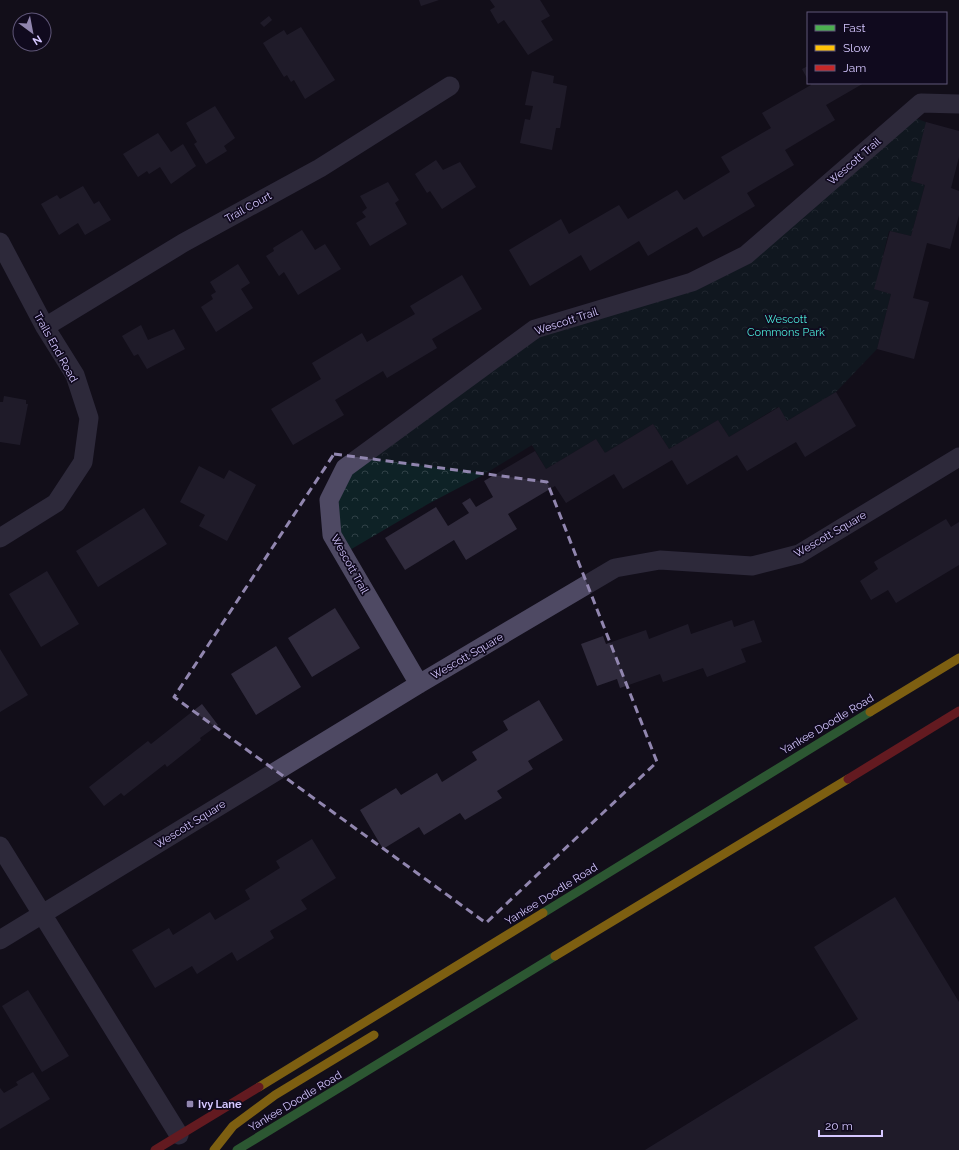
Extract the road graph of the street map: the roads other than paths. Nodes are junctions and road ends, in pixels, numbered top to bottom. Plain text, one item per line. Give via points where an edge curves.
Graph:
1 (450, 86) dead end
2 (959, 104) edge
3 (0, 242) edge
4 (45, 327) junction
5 (959, 457) edge
6 (0, 538) edge
7 (959, 658) edge
8 (419, 684) junction
9 (959, 711) edge
10 (0, 846) edge
11 (42, 915) junction
12 (530, 922) junction
13 (0, 940) edge
14 (483, 961) dead end
15 (379, 1032) dead end
16 (177, 1142) edge
17 (154, 1150) edge
18 (214, 1150) edge
19 (237, 1150) edge

1 - 4 street, Trail Court via 320,168 183,243
2 - 8 street, Wescott Trail via 921,103 746,255 692,282 535,329 344,468 329,500 332,535
3 - 4 street, Trails End Road
4 - 6 street, Trails End Road via 75,375 89,418 83,462 56,503
5 - 8 street, Wescott Square via 799,554 752,566 660,560 615,568
7 - 12 main road, Yankee Doodle Road
8 - 11 street, Wescott Square
9 - 19 main road, Yankee Doodle Road
10 - 11 street
11 - 13 street, Wescott Square
11 - 16 street
12 - 14 main road
12 - 16 main road, Yankee Doodle Road
15 - 18 main road via 275,1095 233,1126
16 - 17 main road, Yankee Doodle Road

